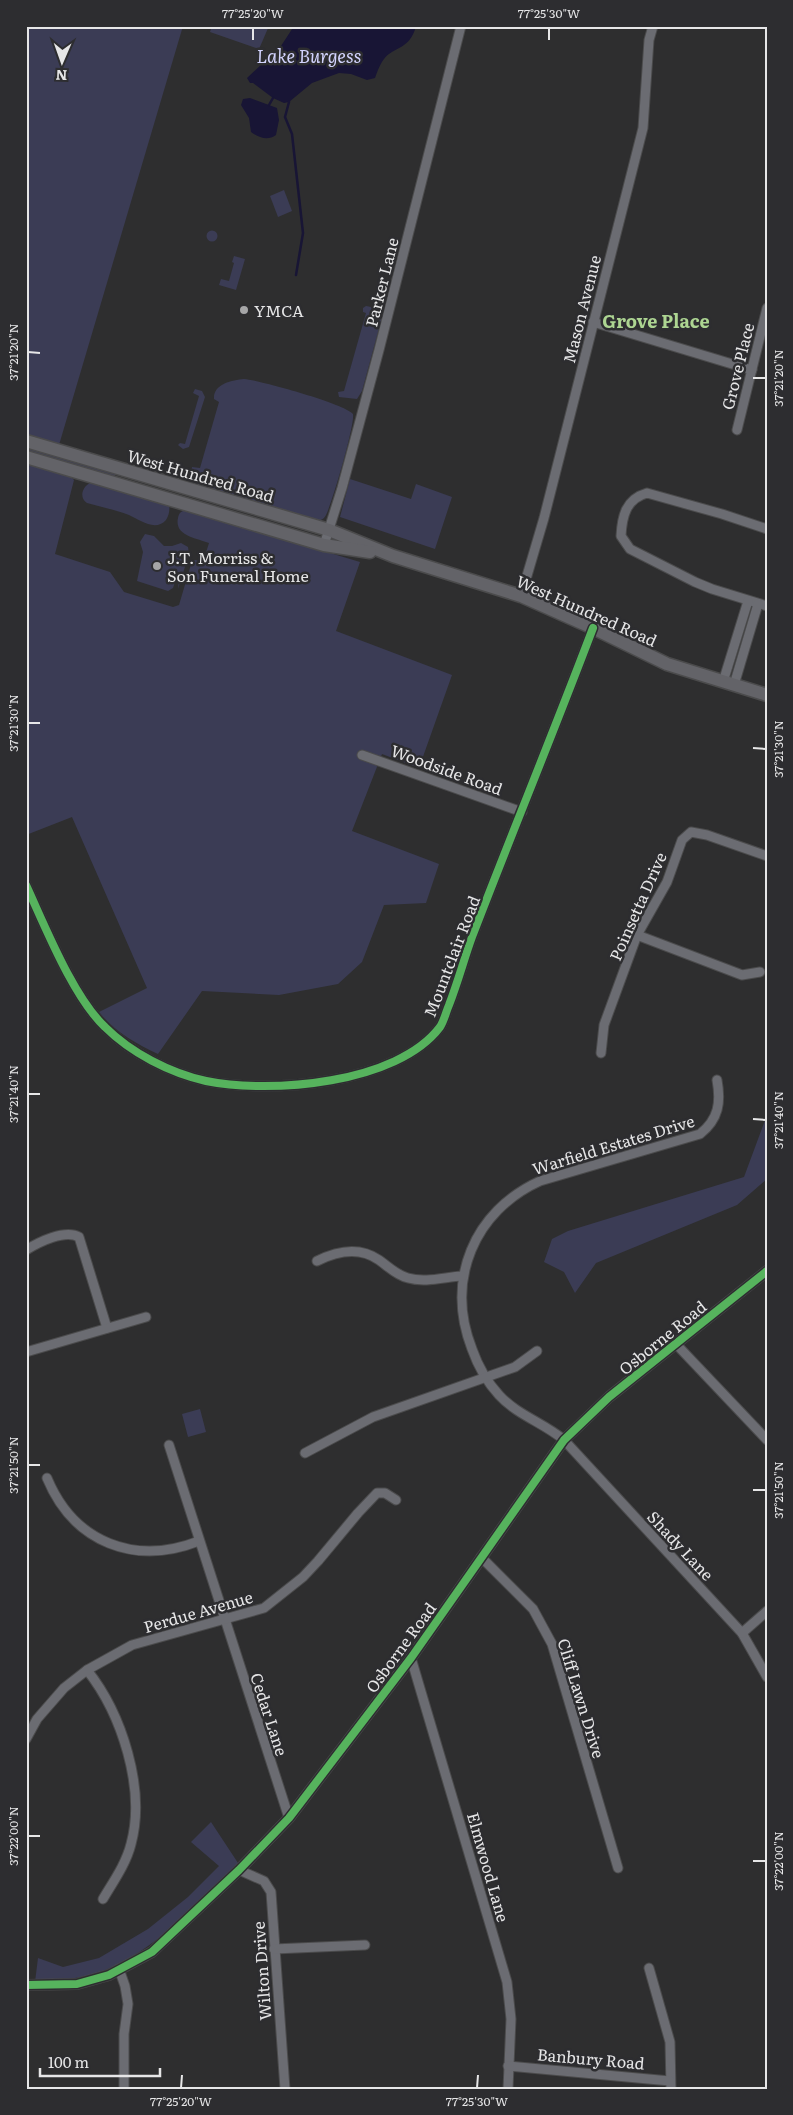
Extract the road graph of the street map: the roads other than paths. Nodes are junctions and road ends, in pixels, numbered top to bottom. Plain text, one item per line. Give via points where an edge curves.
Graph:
1 (461, 26) edge
2 (653, 26) edge
3 (767, 308) edge
4 (593, 322) junction
5 (752, 370) junction
6 (737, 430) dead end
7 (26, 441) edge
8 (26, 457) edge
9 (767, 529) edge
10 (329, 530) junction
11 (324, 545) junction
12 (393, 556) junction
13 (521, 596) junction
14 (748, 601) junction
15 (762, 605) edge
16 (593, 628) junction
17 (729, 683) junction
18 (767, 695) edge
19 (362, 755) dead end
20 (522, 812) junction
21 (767, 856) edge
22 (26, 885) edge
23 (637, 935) junction
24 (760, 972) dead end
25 (601, 1053) dead end
26 (717, 1080) dead end
27 (26, 1250) edge
28 (317, 1261) dead end
29 (767, 1271) edge
30 (462, 1276) junction
31 (146, 1317) dead end
32 (107, 1328) junction
33 (676, 1344) junction
34 (537, 1351) dead end
35 (26, 1352) edge
36 (485, 1379) junction
37 (564, 1440) junction
38 (767, 1440) edge
39 (169, 1445) dead end
40 (305, 1453) dead end
41 (47, 1478) dead end
42 (396, 1500) dead end
43 (199, 1541) junction
44 (481, 1557) junction
45 (767, 1611) edge
46 (223, 1618) junction
47 (742, 1633) junction
48 (411, 1658) junction
49 (87, 1670) junction
50 (767, 1677) edge
51 (26, 1739) edge
52 (289, 1818) junction
53 (618, 1868) dead end
54 (239, 1870) junction
55 (103, 1898) dead end
56 (365, 1945) dead end
57 (274, 1949) junction
58 (648, 1968) dead end
59 (119, 1970) junction
60 (26, 1986) edge
61 (508, 2066) junction
62 (670, 2085) edge
63 (124, 2089) edge
64 (285, 2089) edge
65 (508, 2089) edge

1 - 10 street, Parker Lane via 380,346
2 - 4 street, Mason Avenue via 649,40 643,128
3 - 5 street, Grove Place
4 - 5 street
4 - 13 street, Mason Avenue
5 - 6 street, Grove Place
7 - 10 main road, West Hundred Road
8 - 11 main road, West Hundred Road
9 - 14 street via 651,493 633,499 625,514 621,536 630,549 712,589
10 - 11 street, Parker Lane
10 - 12 main road, West Hundred Road
11 - 12 main road, West Hundred Road
12 - 13 main road, West Hundred Road
13 - 16 main road, West Hundred Road
14 - 15 street
14 - 17 street
15 - 17 street
16 - 17 main road, West Hundred Road via 667,664
16 - 20 street, Mountclair Road
17 - 18 main road, West Hundred Road
19 - 20 street, Woodside Road
20 - 22 street, Mountclair Road via 441,1025 423,1045 396,1061 327,1082 257,1085 206,1081 156,1063 128,1046 104,1027 89,1008
21 - 23 street, Poinsetta Drive via 691,832 682,840 667,882
23 - 24 street via 742,975
23 - 25 street, Poinsetta Drive via 604,1025
26 - 30 street, Warfield Estates Drive via 720,1104 714,1119 700,1134 540,1180 521,1189 484,1227 474,1243
27 - 32 street via 68,1234 79,1237
28 - 30 street via 331,1254 354,1251 371,1255 394,1273 410,1279
29 - 33 street, Osborne Road
30 - 36 street, Warfield Estates Drive via 462,1317
31 - 32 street
32 - 35 street
33 - 37 street, Osborne Road via 608,1397
33 - 38 street
34 - 36 street via 515,1367
36 - 37 street, Warfield Estates Drive via 514,1409
36 - 40 street via 373,1417
37 - 44 street, Osborne Road
37 - 47 street, Shady Lane
39 - 43 street, Cedar Lane
41 - 43 street via 58,1501 79,1525 113,1545 156,1552
42 - 46 street, Perdue Avenue via 385,1493 378,1493 303,1577 264,1608
43 - 46 street, Cedar Lane
44 - 48 street, Osborne Road
44 - 53 street, Cliff Lawn Drive via 533,1609 552,1644
45 - 47 street
46 - 49 street, Perdue Avenue via 132,1645
46 - 52 street, Cedar Lane
47 - 50 street, Shady Lane
48 - 52 street, Osborne Road
48 - 61 street, Elmwood Lane via 507,1982 511,2019
49 - 51 street, Perdue Avenue via 64,1688
49 - 55 street via 106,1697 122,1734 135,1802 131,1846
52 - 54 street, Osborne Road
54 - 57 street, Wilton Drive via 264,1882 271,1892
54 - 59 street, Osborne Road via 152,1952
56 - 57 street
57 - 64 street, Wilton Drive
58 - 62 street via 670,2042
59 - 60 street, Osborne Road via 77,1984
59 - 63 street via 128,2004 124,2034
61 - 62 street, Banbury Road
61 - 65 street, Elmwood Lane

